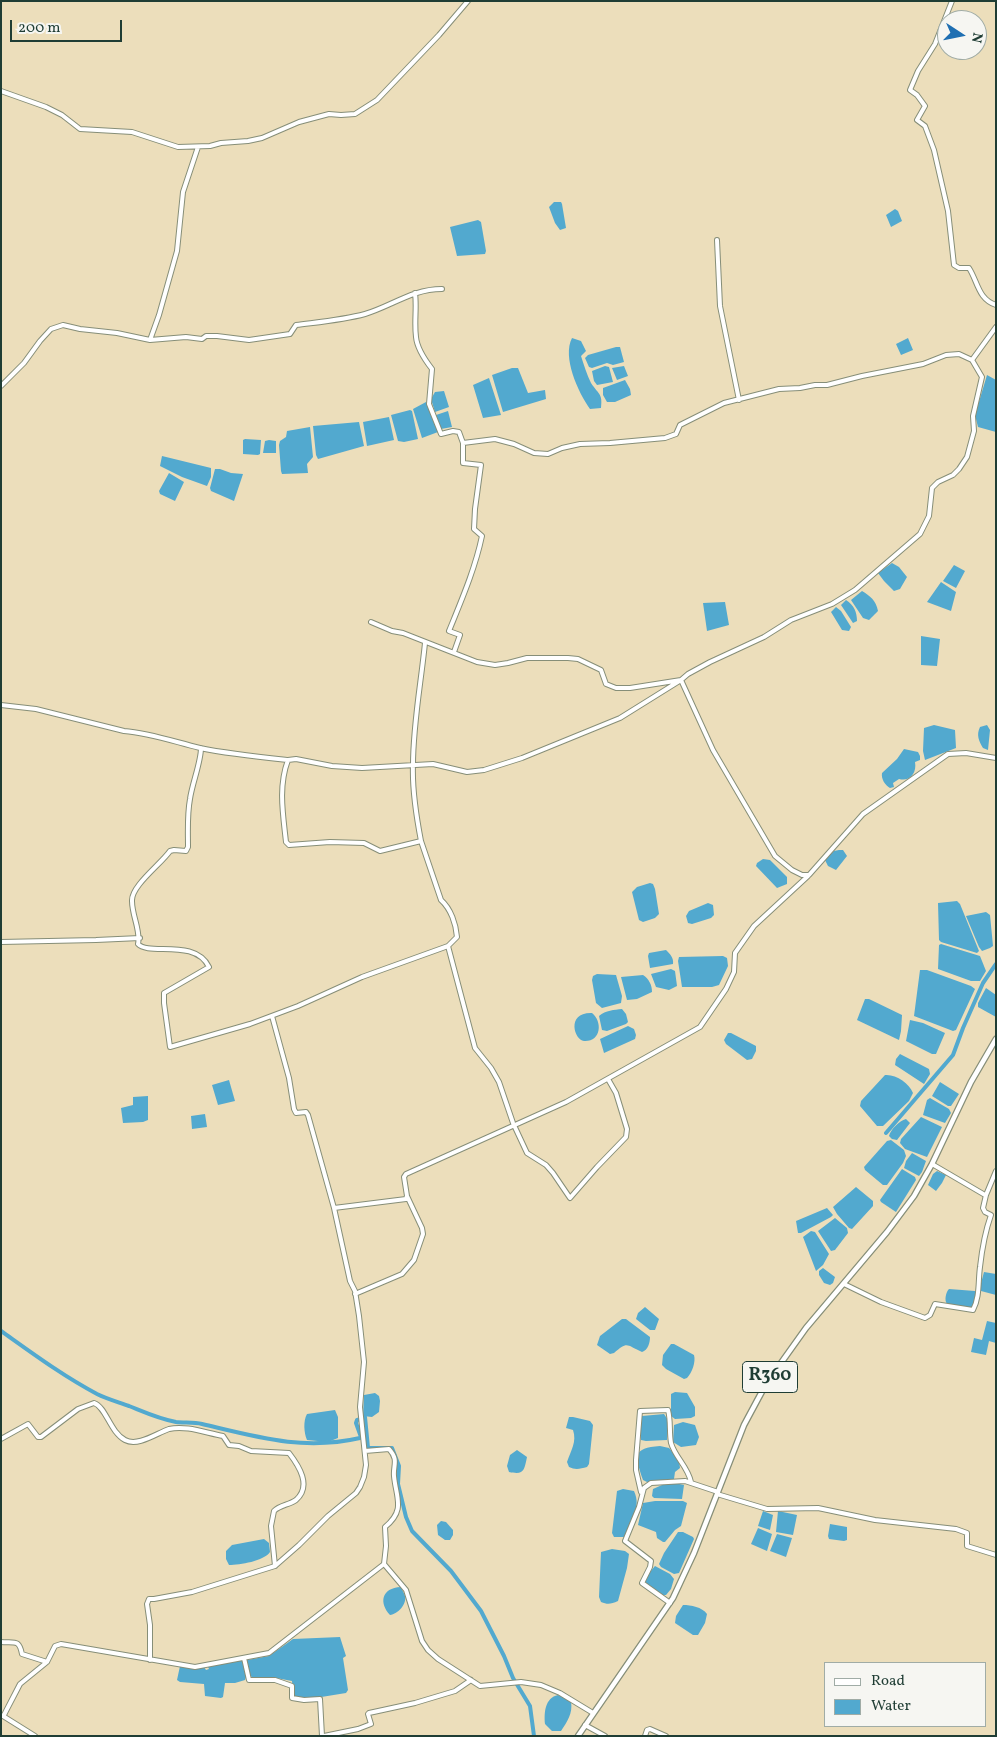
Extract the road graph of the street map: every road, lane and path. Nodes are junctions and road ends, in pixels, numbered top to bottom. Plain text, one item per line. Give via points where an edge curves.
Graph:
1 (468, 1) edge
2 (952, 1) edge
3 (1, 91) edge
4 (198, 147) junction
5 (717, 240) dead end
6 (442, 289) dead end
7 (415, 292) junction
8 (996, 305) edge
9 (996, 327) edge
10 (150, 340) junction
11 (972, 360) junction
12 (1, 386) edge
13 (739, 400) junction
14 (463, 443) junction
15 (371, 622) dead end
16 (425, 643) junction
17 (454, 652) junction
18 (680, 680) junction
19 (1, 705) edge
20 (201, 748) junction
21 (996, 758) edge
22 (288, 760) junction
23 (413, 766) junction
24 (420, 841) junction
25 (809, 875) junction
26 (140, 938) junction
27 (1, 942) edge
28 (448, 946) junction
29 (272, 1016) junction
30 (996, 1039) edge
31 (608, 1079) junction
32 (514, 1126) junction
33 (932, 1164) junction
34 (995, 1174) edge
35 (986, 1195) junction
36 (407, 1196) junction
37 (334, 1208) junction
38 (844, 1284) junction
39 (355, 1294) junction
40 (1, 1439) edge
41 (365, 1451) junction
42 (691, 1482) junction
43 (718, 1493) junction
44 (642, 1494) junction
45 (996, 1555) edge
46 (384, 1564) junction
47 (275, 1566) junction
48 (670, 1603) junction
49 (1, 1642) edge
50 (244, 1658) junction
51 (150, 1660) junction
52 (47, 1662) junction
53 (471, 1680) junction
54 (594, 1713) junction
55 (2, 1716) edge
56 (585, 1725) junction
57 (36, 1736) edge
58 (323, 1736) edge
59 (578, 1736) edge
60 (604, 1736) edge
61 (645, 1736) edge
62 (666, 1736) edge

1 - 4 street via 377,100 355,114 329,114 299,122 262,138
2 - 8 street via 935,44 910,90 925,106 917,120 925,126 934,150 948,211 954,264 959,268 969,268 981,295
3 - 4 street via 46,107 80,129 132,132 178,147
4 - 10 street via 183,192 178,251
5 - 13 street via 720,306
6 - 7 street
7 - 10 street via 366,314 296,325 290,334 248,340 206,336 202,339
7 - 14 street via 416,338 424,359 432,369 429,404 440,434 453,430 459,432
9 - 11 street
10 - 12 street via 63,325 40,340 24,363
11 - 13 street via 959,354 946,355 923,364 827,385 779,389
11 - 18 street via 982,377 967,457 960,469 932,488 930,516 920,534 855,590 832,604 791,620
13 - 14 street via 724,403 692,418 680,425 676,434 666,438 580,444 548,454 495,439
14 - 17 street via 463,463 481,465 474,529 482,536 471,579 449,631 460,635
15 - 16 street
16 - 17 street
16 - 23 street
17 - 18 street via 477,662 495,665 527,658 578,659 601,670 606,684 616,688
18 - 23 street via 620,718 522,758 467,772 432,764
18 - 25 street via 713,750 775,856 792,870
19 - 20 street via 36,709
20 - 22 street
20 - 26 street via 189,802 188,848 186,851 170,851 131,899
21 - 25 street via 948,754 863,814
22 - 23 street via 296,758 332,766 362,768
22 - 24 street via 282,797 288,844 364,843 380,851
23 - 24 street
24 - 28 street via 441,900 447,905 456,929 457,937
25 - 31 street via 754,926 735,953 734,972 726,989 700,1026
26 - 27 street
26 - 29 street via 138,944 141,947 186,951 198,955 209,967 164,994 170,1047
28 - 29 street via 362,977
28 - 32 street via 475,1048 499,1082
29 - 37 street via 294,1109 296,1113 306,1112 308,1115
30 - 33 main road, R360 via 971,1082
31 - 32 street
31 - 32 street via 622,1111 626,1137 570,1198 546,1164 527,1153
32 - 36 street via 406,1174
33 - 35 street
33 - 38 main road, R360 via 899,1217
34 - 35 street
35 - 38 street via 983,1208 991,1216 973,1310 934,1304 930,1315 925,1318
36 - 37 street via 406,1199
36 - 39 street via 423,1234 414,1260 402,1274
37 - 39 street
38 - 43 main road, R360 via 806,1328 766,1384 744,1425
39 - 41 street via 364,1362 360,1407
40 - 47 street via 28,1424 41,1437 78,1409 94,1403 100,1406 115,1432 126,1440 139,1441 181,1428 222,1436 229,1445 247,1450 289,1453 299,1466 304,1481 297,1499 274,1511 271,1526
41 - 46 street via 389,1450 396,1467 394,1476 399,1504 391,1522 385,1527
41 - 47 street via 364,1477 356,1493
42 - 43 street
42 - 44 street via 651,1483
42 - 44 street via 671,1443 668,1410 640,1411 636,1470
43 - 45 street via 767,1509 818,1508 875,1520 956,1529 967,1533 966,1546
43 - 48 main road, R360 via 683,1580
44 - 48 street via 625,1542 651,1561 642,1583
46 - 50 street via 268,1653
46 - 53 street via 406,1590 422,1642 438,1659
47 - 51 street via 192,1592 149,1599
48 - 54 main road, R360
49 - 52 street via 18,1643 22,1654
50 - 51 street via 195,1668
50 - 58 street via 249,1680 275,1680 292,1686 292,1698 320,1699
51 - 52 street via 61,1644 55,1646
52 - 55 street via 20,1684
53 - 54 street via 480,1686 521,1682 541,1685
53 - 58 street via 455,1691 369,1713 371,1724 358,1730
54 - 56 main road, R360
55 - 57 street
56 - 59 main road, R360
56 - 60 street
61 - 62 street via 650,1729

